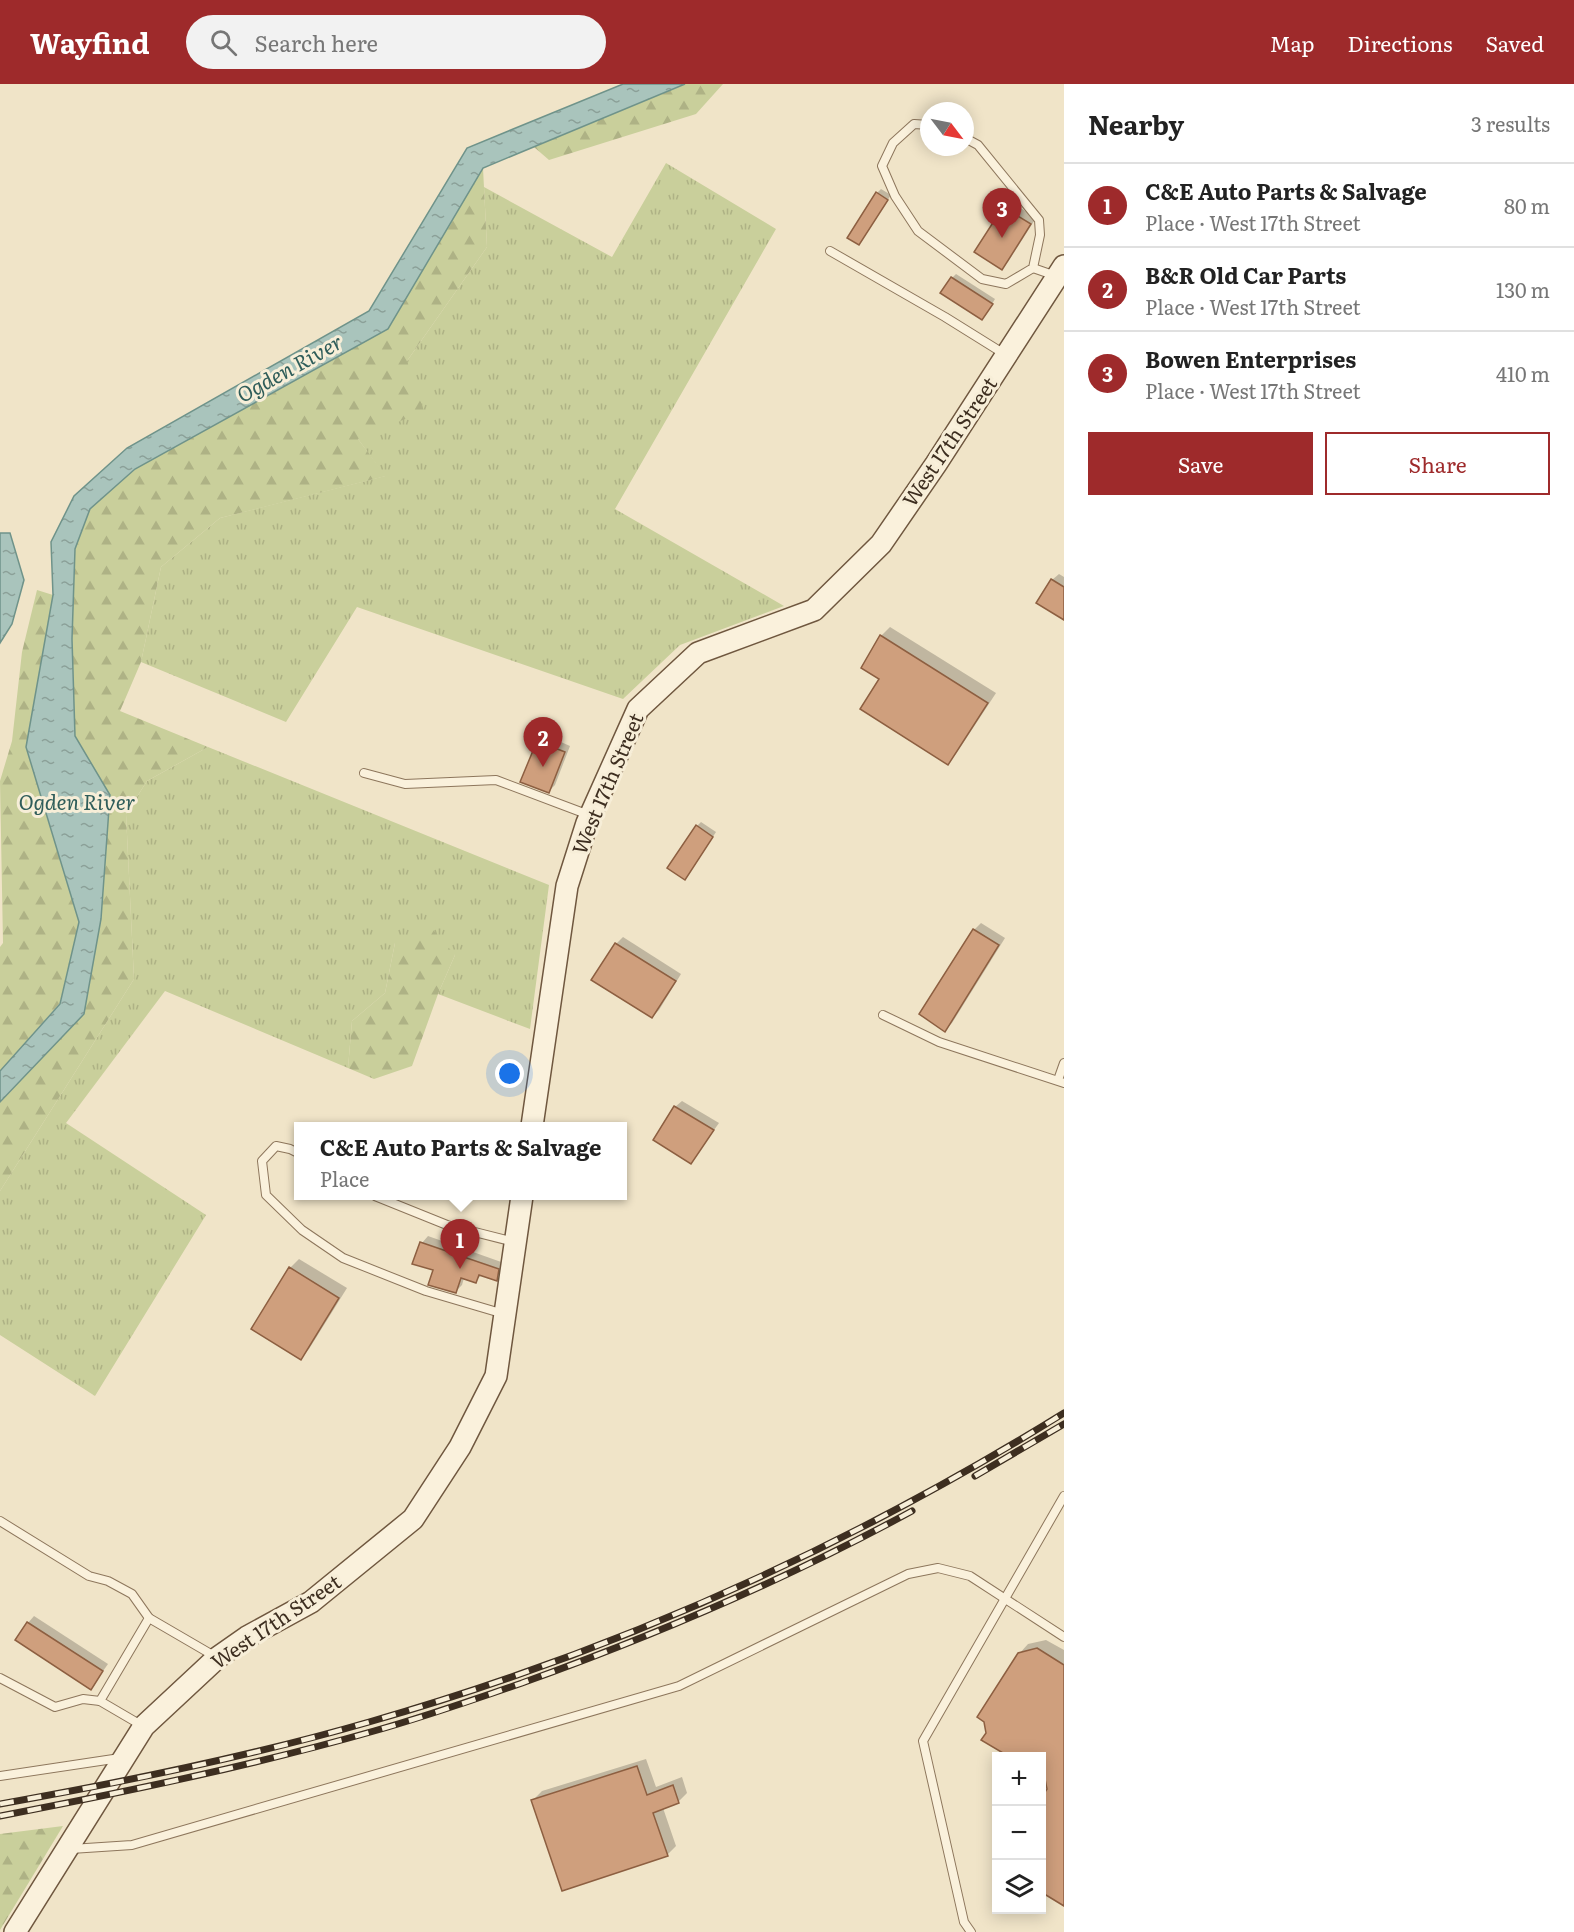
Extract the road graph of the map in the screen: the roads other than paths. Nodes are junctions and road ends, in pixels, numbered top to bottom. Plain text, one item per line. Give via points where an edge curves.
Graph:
1 (920, 124) edge
2 (974, 143) edge
3 (830, 251) dead end
4 (1033, 268) junction
5 (1061, 272) edge
6 (1007, 356) junction
7 (364, 773) dead end
8 (591, 816) junction
9 (883, 1015) dead end
10 (1064, 1063) edge
11 (1061, 1082) edge
12 (533, 1122) edge
13 (294, 1152) edge
14 (385, 1200) edge
15 (521, 1200) edge
16 (515, 1242) junction
17 (505, 1314) junction
18 (1064, 1496) edge
19 (0, 1521) edge
20 (1004, 1598) junction
21 (149, 1618) junction
22 (1064, 1637) edge
23 (217, 1658) junction
24 (0, 1678) edge
25 (100, 1701) junction
26 (144, 1726) junction
27 (124, 1758) junction
28 (0, 1776) edge
29 (66, 1849) junction
30 (15, 1932) edge
31 (971, 1932) edge

1 - 4 lane via 914,124 892,143 882,166 895,196 918,231 982,279 1006,284
2 - 4 lane via 1039,220
3 - 6 lane
4 - 5 lane
5 - 6 street, West 17th Street
6 - 8 street, West 17th Street via 881,544 814,610 698,653 638,709
7 - 8 lane via 405,784 496,780
8 - 12 street, West 17th Street via 567,886
9 - 11 lane via 984,1058
10 - 11 lane
13 - 17 lane via 276,1146 262,1161 266,1195 302,1230 343,1258 426,1291
14 - 16 lane via 447,1226
15 - 16 street, West 17th Street
16 - 17 street, West 17th Street
17 - 23 street, West 17th Street via 496,1376 460,1447 412,1519 311,1602
18 - 20 lane
19 - 21 lane via 89,1576 132,1594
20 - 22 lane
20 - 29 lane via 970,1576 938,1568 908,1574 679,1686 132,1845
20 - 31 lane via 923,1741 964,1922
21 - 23 lane
21 - 25 lane
23 - 26 street, West 17th Street
24 - 25 lane via 55,1707 83,1699
25 - 26 lane
26 - 27 street, West 17th Street
27 - 28 lane
27 - 29 street, West 17th Street
29 - 30 street, West 17th Street

